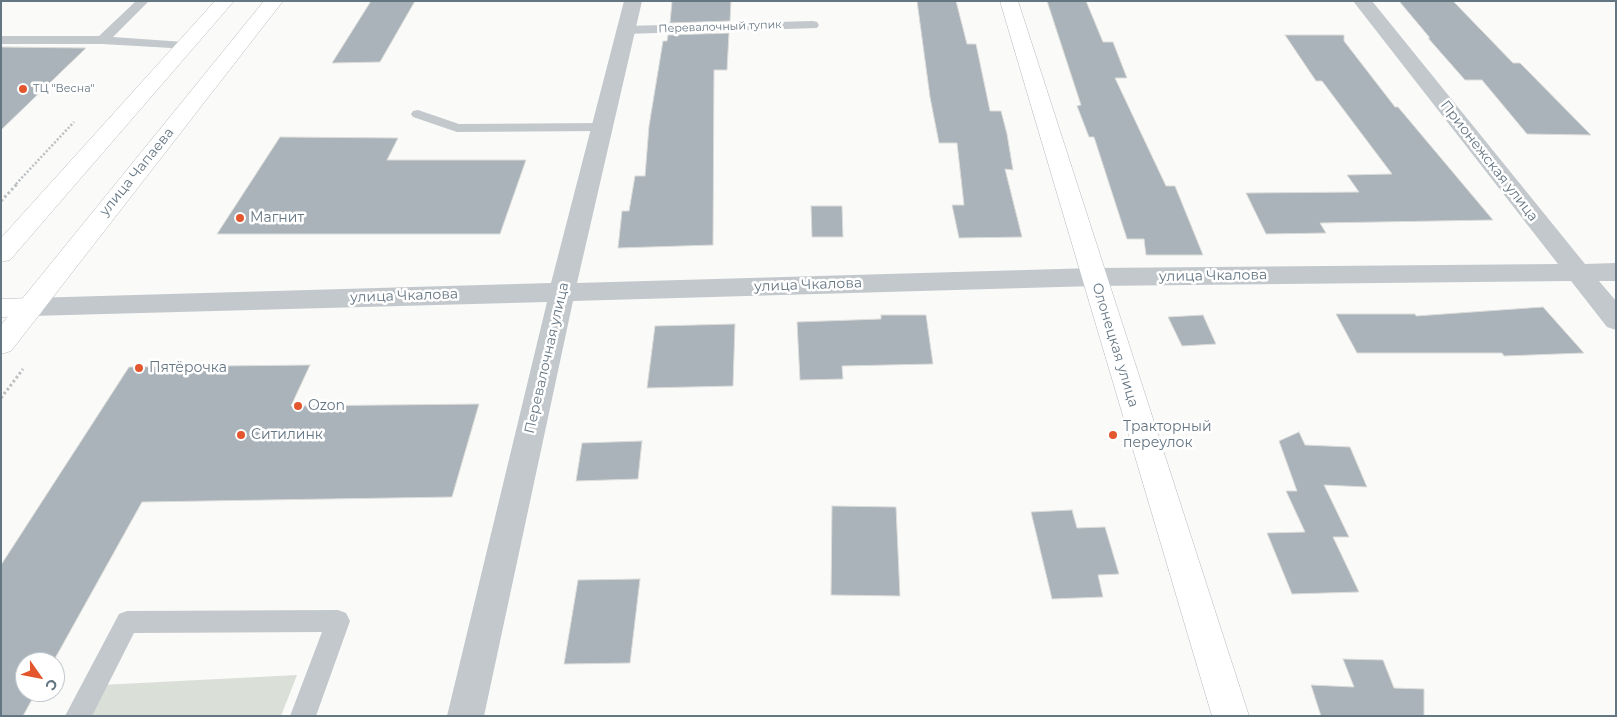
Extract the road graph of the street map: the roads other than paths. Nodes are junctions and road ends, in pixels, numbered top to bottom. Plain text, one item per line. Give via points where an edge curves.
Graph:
1 (143, 1) edge
2 (226, 1) edge
3 (274, 1) edge
4 (633, 1) edge
5 (1009, 1) edge
6 (1362, 1) edge
7 (813, 25) dead end
8 (626, 30) junction
9 (1, 40) edge
10 (102, 40) junction
11 (184, 46) junction
12 (418, 114) dead end
13 (602, 127) junction
14 (1, 254) edge
15 (1576, 272) junction
16 (1616, 272) edge
17 (1094, 277) junction
18 (562, 292) junction
19 (31, 307) junction
20 (1, 308) edge
21 (1616, 320) edge
22 (1, 344) edge
23 (78, 716) edge
24 (304, 716) edge
25 (465, 716) edge
26 (1231, 716) edge

1 - 10 lane
2 - 11 main road
3 - 19 main road, улица Чапаева
4 - 8 street, Перевалочная улица
5 - 17 main road, Олонецкая улица
6 - 15 street, Прионежская улица
7 - 8 lane, Перевалочный тупик
8 - 13 street, Перевалочная улица
9 - 10 lane
10 - 11 lane
11 - 14 main road
12 - 13 lane via 457,128
13 - 18 street, Перевалочная улица
15 - 16 street, улица Чкалова
15 - 17 street, улица Чкалова
15 - 21 street, Прионежская улица
17 - 18 street, улица Чкалова
17 - 26 main road, Олонецкая улица
18 - 19 street, улица Чкалова
18 - 25 street, Перевалочная улица
19 - 20 main road, улица Чкалова
19 - 22 main road, улица Чапаева
23 - 24 lane via 127,622 338,621

